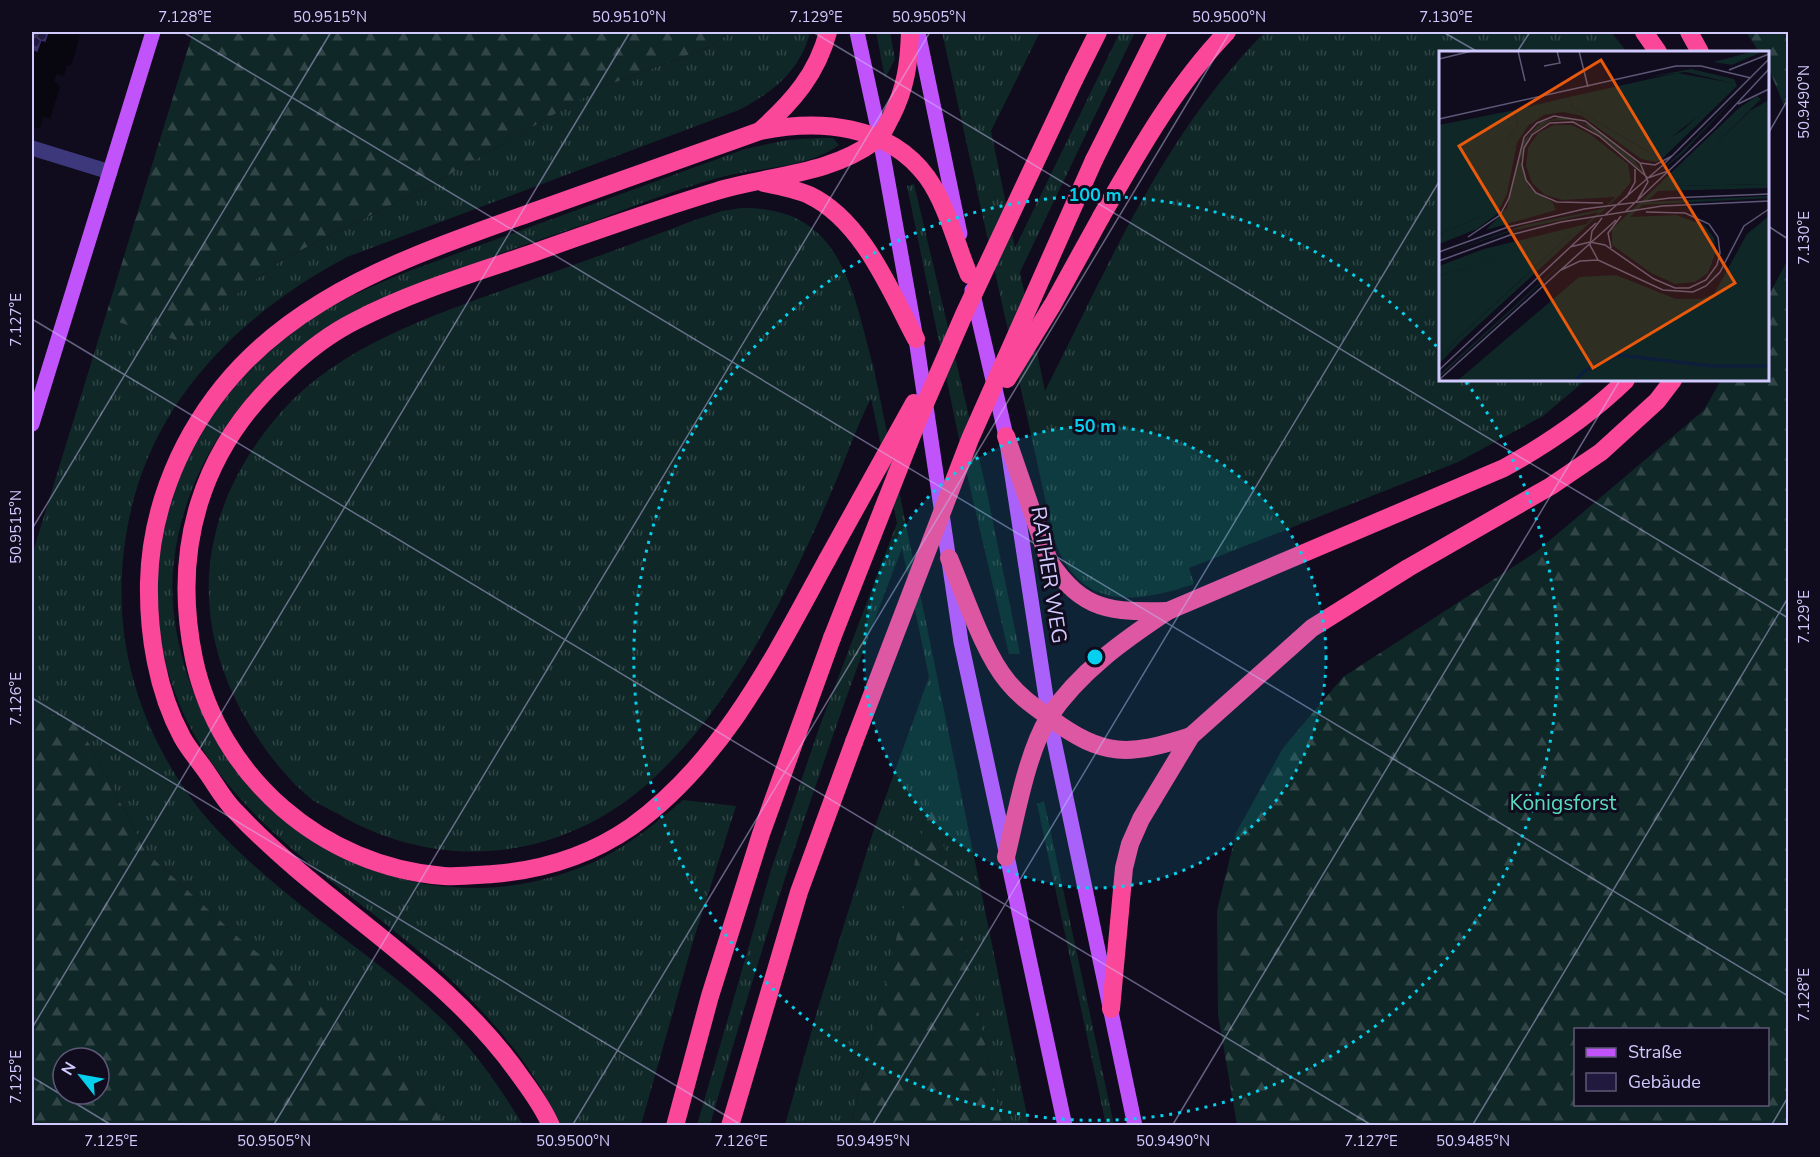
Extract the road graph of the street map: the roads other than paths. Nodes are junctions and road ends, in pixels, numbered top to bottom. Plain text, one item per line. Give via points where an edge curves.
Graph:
1 (153, 32) edge
2 (828, 32) edge
3 (857, 32) edge
4 (910, 32) edge
5 (918, 32) edge
6 (1098, 32) edge
7 (1158, 32) edge
8 (1227, 32) edge
9 (1644, 32) edge
10 (1689, 32) edge
11 (1657, 51) edge
12 (1699, 51) edge
13 (760, 131) junction
14 (880, 138) junction
15 (32, 148) edge
16 (110, 172) junction
17 (751, 181) junction
18 (969, 275) junction
19 (965, 311) junction
20 (916, 339) junction
21 (1625, 381) edge
22 (1672, 381) edge
23 (32, 424) edge
24 (1006, 436) junction
25 (970, 439) junction
26 (949, 558) junction
27 (1168, 611) junction
28 (1049, 717) junction
29 (1191, 736) junction
30 (1006, 857) junction
31 (1112, 1009) junction
32 (551, 1125) edge
33 (675, 1125) edge
34 (730, 1125) edge
35 (1065, 1125) edge
36 (1135, 1125) edge

1 - 16 main road
2 - 13 highway via 809,79 790,104
3 - 14 main road
4 - 14 highway via 904,88
5 - 18 main road, RATHER WEG
6 - 19 highway, bridge
7 - 25 highway, bridge via 1094,160
8 - 25 highway, bridge via 1181,86
9 - 11 highway
10 - 12 highway
13 - 14 highway via 792,124 831,125
13 - 32 highway via 421,253 308,309 242,362 212,398 169,480 156,525 148,610 165,694 182,737 231,808 288,864 446,989 499,1044
14 - 17 highway via 822,167
14 - 18 highway via 904,154 928,179
14 - 20 main road
15 - 16 lane
16 - 23 main road
17 - 19 highway, bridge via 446,282 353,322 296,361 245,413 222,446 204,483 186,565 185,607 199,682 230,748 276,804 306,827 340,848 379,864 447,876 522,872 561,863 597,848 631,827 693,773 721,739 774,658
17 - 20 highway via 811,196 852,230 878,267
18 - 24 main road, RATHER WEG
19 - 33 highway, bridge via 832,638 761,834
20 - 26 main road
21 - 27 highway via 1551,442 1504,468
22 - 29 highway via 1601,452 1551,486 1407,568 1312,628
24 - 27 highway via 1049,561 1060,577 1075,592 1101,607 1116,611
24 - 28 main road, RATHER WEG
25 - 34 highway, bridge via 799,892
26 - 28 highway via 996,665 1025,700
26 - 30 main road
27 - 28 highway via 1097,662
28 - 29 highway via 1087,742 1112,751 1153,748
28 - 30 highway via 1020,798
28 - 31 main road, RATHER WEG
29 - 31 highway via 1130,844 1124,868
30 - 35 main road
31 - 36 main road, RATHER WEG

